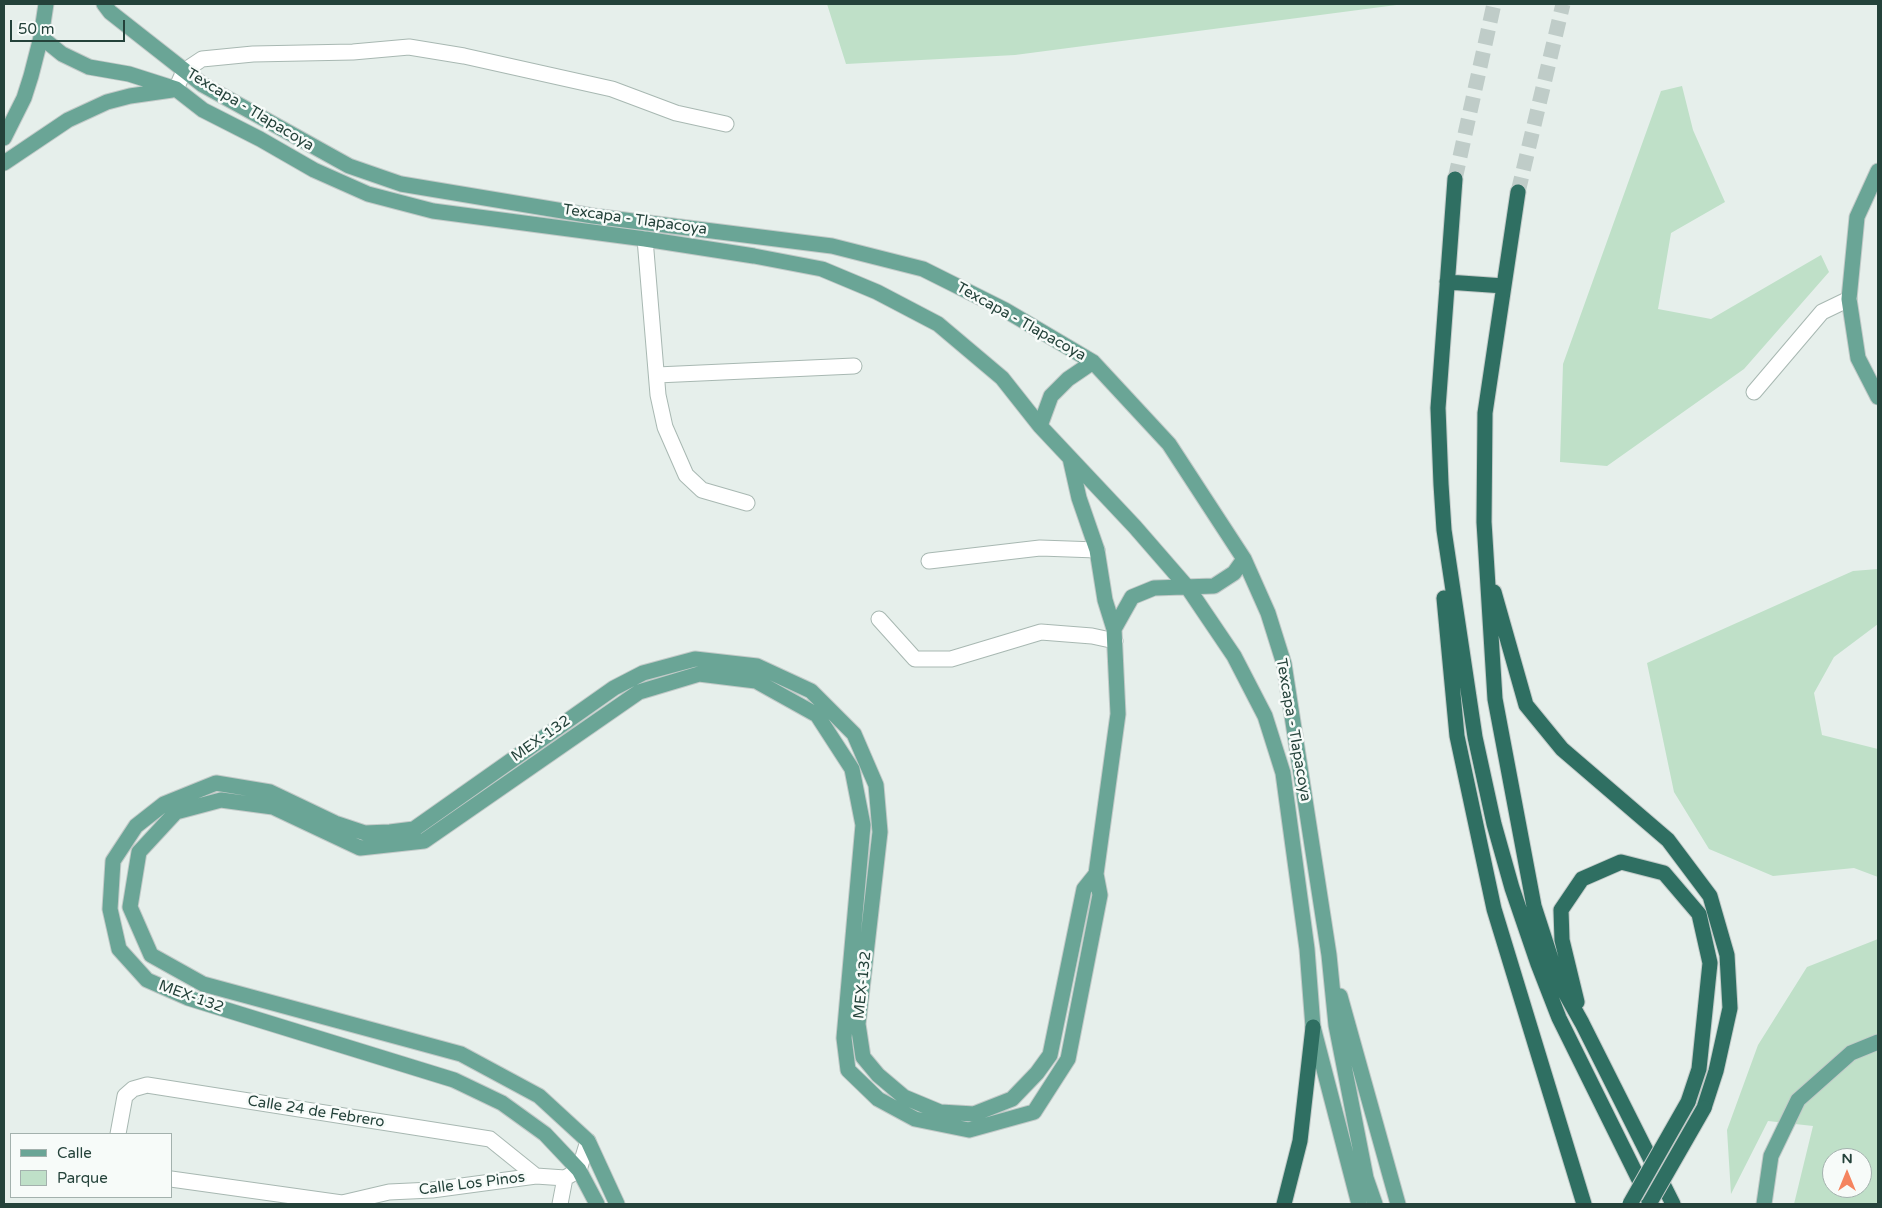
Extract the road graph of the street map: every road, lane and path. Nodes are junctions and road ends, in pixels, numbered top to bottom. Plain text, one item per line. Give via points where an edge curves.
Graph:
1 (46, 4) edge
2 (104, 4) edge
3 (41, 37) junction
4 (184, 72) junction
5 (176, 90) junction
6 (726, 124) dead end
7 (4, 138) edge
8 (4, 163) edge
9 (1878, 171) edge
10 (1455, 179) tunnel mouth
11 (1518, 192) tunnel mouth
12 (645, 239) junction
13 (1447, 282) junction
14 (1504, 286) junction
15 (1849, 299) junction
16 (1094, 362) junction
17 (854, 366) dead end
18 (657, 375) junction
19 (1754, 392) dead end
20 (1878, 397) edge
21 (1040, 426) junction
22 (1070, 458) junction
23 (747, 503) dead end
24 (1444, 530) junction
25 (1096, 550) junction
26 (1244, 559) junction
27 (929, 561) dead end
28 (1486, 563) junction
29 (1188, 588) junction
30 (879, 619) dead end
31 (1115, 635) junction
32 (1096, 874) junction
33 (1329, 955) junction
34 (1582, 1023) junction
35 (1313, 1028) junction
36 (1878, 1042) edge
37 (118, 1133) edge
38 (588, 1140) junction
39 (579, 1170) junction
40 (536, 1176) junction
41 (565, 1178) junction
42 (172, 1179) edge
43 (434, 1197) edge
44 (560, 1204) edge
45 (597, 1204) edge
46 (617, 1204) edge
47 (1284, 1204) edge
48 (1359, 1204) edge
49 (1375, 1204) edge
50 (1398, 1204) edge
51 (1584, 1204) edge
52 (1630, 1204) edge
53 (1650, 1204) edge
54 (1673, 1204) edge
55 (1764, 1204) edge

1 - 3 main road
2 - 4 main road, Texcapa - Tlapacoya
3 - 5 main road, Texcapa - Tlapacoya via 62,54 89,67 129,74
3 - 7 main road via 24,98
4 - 5 street
4 - 6 street via 202,58 409,47 464,56 612,90 676,113
4 - 16 main road, Texcapa - Tlapacoya via 348,166 401,184 593,216 832,246 923,269 1005,310
5 - 8 main road via 107,102 68,120
5 - 12 main road, Texcapa - Tlapacoya via 203,110 314,170 368,194 432,211
9 - 15 main road via 1858,217
10 - 13 highway
11 - 14 highway
12 - 18 street
12 - 21 main road, Texcapa - Tlapacoya via 822,269 877,292 938,324 1002,378
13 - 14 highway
13 - 24 highway via 1438,408
14 - 28 highway via 1485,413
15 - 19 street via 1822,312
15 - 20 main road via 1858,358
16 - 21 main road via 1068,379 1051,396
16 - 26 main road, Texcapa - Tlapacoya via 1169,444
17 - 18 street
18 - 23 street via 665,427 686,476 702,490
21 - 22 main road, Texcapa - Tlapacoya
22 - 25 main road, MEX-132
22 - 29 main road, Texcapa - Tlapacoya
24 - 51 highway via 1441,568 1457,736 1494,909
24 - 53 highway via 1475,737 1512,888 1559,1018
25 - 27 street via 1040,548
25 - 31 main road, MEX-132
26 - 29 main road via 1234,573 1214,586
26 - 33 main road, Texcapa - Tlapacoya via 1268,613 1284,664
28 - 34 highway via 1495,698 1534,906 1558,980
28 - 53 highway, bridge via 1526,705 1562,750 1668,840 1710,896 1727,955 1730,1008 1716,1071 1704,1108
29 - 31 main road via 1154,588 1132,597
29 - 35 main road, Texcapa - Tlapacoya via 1234,656 1265,716 1283,773 1307,949
30 - 31 street via 915,659 951,659 1041,632
31 - 32 main road, MEX-132 via 1118,714
32 - 38 main road, MEX-132 via 1100,895 1068,1059 1034,1112 969,1130 915,1120 878,1099 848,1070 844,1038 864,826 852,769 817,715 756,681 699,674 639,692 424,842 360,848 273,808 220,800 176,812 139,852 130,907 151,955 203,984 461,1054 539,1096
32 - 39 main road, MEX-132 via 1084,889 1050,1055 1012,1099 974,1114 940,1112 904,1097 863,1057 858,1024 880,832 876,785 854,734 811,691 757,666 695,660 643,673 614,688 414,828 365,833 335,824 270,792 216,783 164,804 136,826 113,861 110,909 119,949 147,980 188,998 454,1080 502,1103 545,1134
33 - 49 main road, Texcapa - Tlapacoya via 1336,1025 1366,1178
33 - 50 main road
34 - 52 highway, bridge via 1562,940 1560,910 1582,880 1621,862 1664,873 1699,914 1710,963 1699,1069 1688,1102
34 - 54 highway
35 - 47 highway via 1300,1141
35 - 48 main road, Texcapa - Tlapacoya
36 - 55 main road via 1851,1053 1798,1100 1771,1156
37 - 40 street, Calle 24 de Febrero via 125,1096 133,1089 147,1085 490,1139
38 - 39 street
38 - 46 main road
39 - 41 street
39 - 45 main road, MEX-132
40 - 41 street, Calle Los Pinos
40 - 43 street, Calle Los Pinos
41 - 44 street
42 - 43 street, Calle Los Pinos via 342,1203 389,1192

